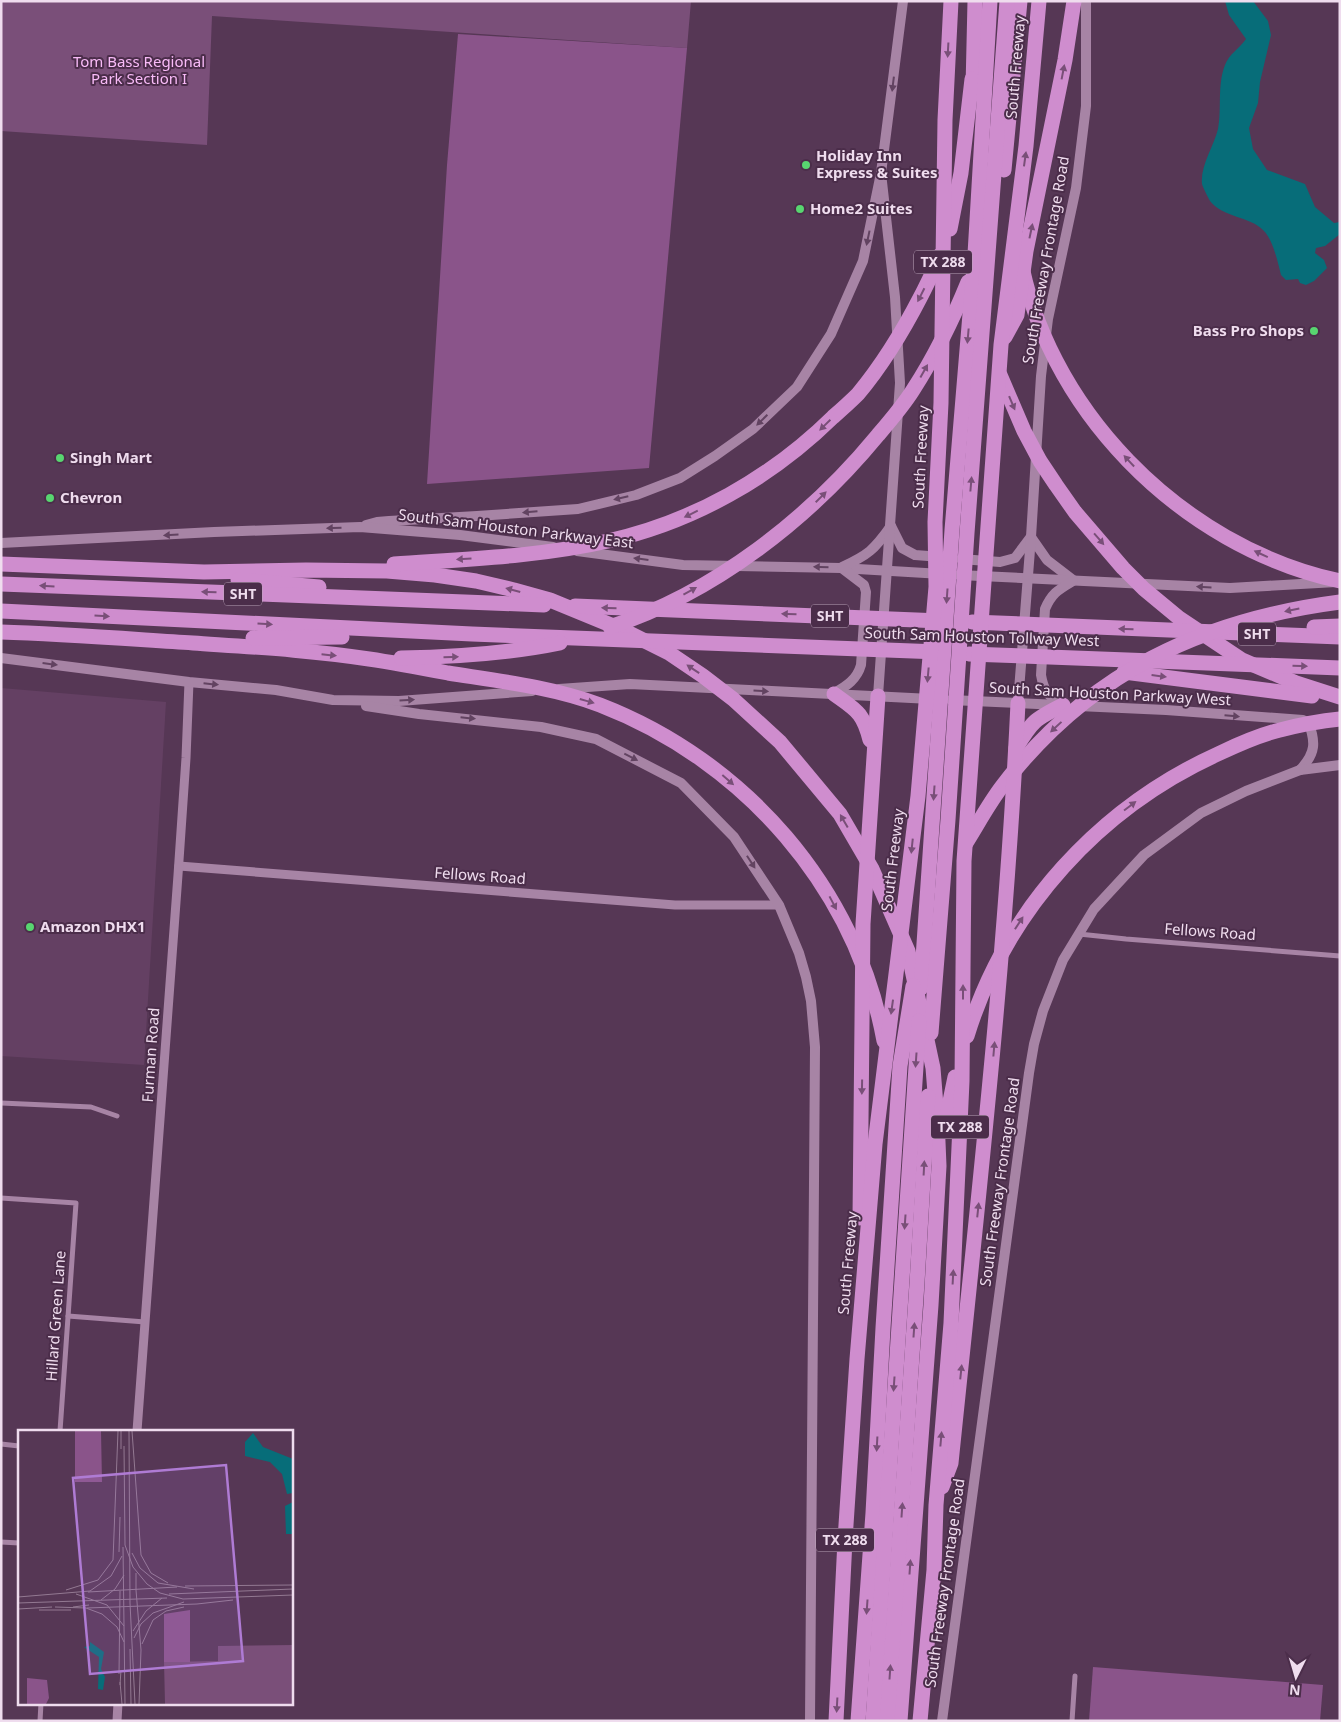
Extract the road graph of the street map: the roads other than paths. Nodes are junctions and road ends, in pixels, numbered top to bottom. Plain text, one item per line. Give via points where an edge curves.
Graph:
1 (903, 1) edge
2 (951, 1) edge
3 (975, 1) edge
4 (990, 1) edge
5 (1007, 1) edge
6 (1020, 1) edge
7 (1038, 1) edge
8 (1074, 1) edge
9 (1086, 1) edge
10 (972, 79) junction
11 (1008, 136) junction
12 (881, 173) junction
13 (1001, 344) junction
14 (891, 525) junction
15 (360, 527) junction
16 (1031, 537) junction
17 (1, 544) edge
18 (1, 562) edge
19 (841, 568) junction
20 (306, 570) junction
21 (887, 571) junction
22 (1027, 579) junction
23 (1074, 581) junction
24 (1340, 582) edge
25 (1, 584) edge
26 (485, 602) junction
27 (1340, 602) edge
28 (1, 611) edge
29 (1340, 626) edge
30 (1175, 631) junction
31 (1, 633) edge
32 (470, 634) junction
33 (1340, 637) edge
34 (849, 649) junction
35 (1, 658) edge
36 (367, 659) junction
37 (1340, 668) edge
38 (189, 682) junction
39 (834, 694) junction
40 (878, 696) junction
41 (1340, 699) edge
42 (332, 700) junction
43 (1018, 703) junction
44 (1063, 706) junction
45 (1340, 719) edge
46 (1308, 720) junction
47 (1340, 725) edge
48 (1016, 749) junction
49 (874, 756) junction
50 (1340, 765) edge
51 (1300, 770) junction
52 (179, 866) junction
53 (779, 905) junction
54 (1079, 934) junction
55 (1340, 956) edge
56 (1, 1103) edge
57 (117, 1116) dead end
58 (895, 1145) junction
59 (939, 1166) junction
60 (1, 1198) edge
61 (68, 1316) junction
62 (145, 1322) junction
63 (857, 1360) junction
64 (60, 1430) edge
65 (137, 1430) edge
66 (1, 1444) edge
67 (18, 1446) edge
68 (936, 1505) junction
69 (1, 1542) edge
70 (18, 1543) edge
71 (1075, 1676) dead end
72 (41, 1704) edge
73 (118, 1704) edge
74 (40, 1721) edge
75 (117, 1721) edge
76 (810, 1721) edge
77 (836, 1721) edge
78 (859, 1721) edge
79 (873, 1721) edge
80 (887, 1721) edge
81 (900, 1721) edge
82 (920, 1721) edge
83 (942, 1721) edge
84 (1072, 1721) edge

1 -> 12 main road
2 -> 63 highway, South Freeway / TX 288 via 945,120 936,587 918,796 875,1144
3 - 10 highway
4 -> 79 highway
80 -> 5 highway via 932,1024
6 - 11 highway
13 -> 7 highway, South Freeway / TX 288 via 1026,146
13 -> 8 highway via 1017,315 1026,251
9 - 16 main road, South Freeway Frontage Road via 1086,106 1076,188 1048,319 1040,376
10 -> 20 highway via 960,182 950,228 936,266 902,332 857,395 780,462 747,485 678,520 608,541 526,554
10 -> 41 highway via 971,216 981,296 995,362 1040,461 1075,512 1123,568 1179,618 1242,660
24 -> 11 highway via 1261,555 1190,515 1141,475 1094,422 1056,359 1025,280 1011,192
36 -> 11 highway via 462,656 532,649 620,624 649,613 726,571 805,512 867,449 913,392 955,314 989,224 1004,171
12 - 14 main road via 895,297 900,383
12 -> 15 main road via 863,262 831,334 796,387 753,429 715,456 680,478 636,495 578,508 376,522
68 -> 13 highway, South Freeway / TX 288 via 951,1314 962,1081 964,861
14 - 16 main road via 902,548 915,555 1000,562 1015,558
14 - 19 main road via 872,550
14 - 21 main road
15 -> 17 main road, South Sam Houston Parkway East
19 -> 15 main road, South Sam Houston Parkway East via 683,565 460,534
16 - 22 main road, South Freeway Frontage Road
16 - 23 main road via 1047,560
18 - 20 highway via 204,572
18 - 26 highway
19 - 21 main road, South Sam Houston Parkway East
19 - 39 main road via 864,585 866,592 858,675
59 -> 20 highway via 933,1068 908,951 872,869 840,814 780,742 732,699 670,653 550,600 476,581 435,575
21 - 22 main road, South Sam Houston Parkway East
21 - 40 main road
22 - 23 main road
22 - 43 main road, South Freeway Frontage Road
24 -> 23 main road via 1230,588
23 - 44 main road via 1056,591 1045,609 1041,675 1047,694
26 -> 25 highway, SHT
30 -> 26 highway, South Sam Houston Tollway West / SHT
27 -> 58 highway via 1278,612 1222,628 1176,646 1118,677 1056,726 1024,759 982,816 956,861 920,948 900,1066
28 -> 32 highway, SHT
29 - 30 highway
30 - 33 highway, South Sam Houston Tollway West / SHT
31 - 32 highway via 271,639
31 -> 36 highway via 238,646
32 - 34 highway, South Sam Houston Tollway West / SHT
34 -> 37 highway, South Sam Houston Tollway West / SHT
34 -> 41 highway via 1065,665
35 -> 38 main road
36 -> 58 highway via 511,683 598,705 635,720 683,746 760,808 823,884 852,941 881,1025
38 -> 42 main road via 276,690
38 - 52 street, Furman Road
39 - 40 main road
42 -> 39 main road via 399,701 630,684
39 - 49 highway via 859,713 866,723
40 - 43 main road, South Sam Houston Parkway West
40 - 49 highway
42 -> 53 main road via 419,714 541,727 596,739 682,783 734,837
43 - 44 main road, South Sam Houston Parkway West
43 - 48 highway
44 -> 46 main road, South Sam Houston Parkway West
44 - 48 highway via 1032,723
59 -> 45 highway via 957,1069 973,1016 1007,942 1061,868 1110,821 1166,780 1239,744 1279,730
46 - 47 main road, South Sam Houston Parkway West
46 - 51 main road via 1314,741 1313,751
68 -> 48 highway via 951,1463 985,1147
49 -> 63 highway via 864,924
50 - 51 main road, South Freeway Frontage Road
51 - 54 main road, South Freeway Frontage Road via 1201,812 1144,855 1094,909
52 - 53 street, Fellows Road via 675,905
52 - 62 street, Furman Road
53 - 76 main road via 806,977 814,1031
54 - 55 street, Fellows Road
54 - 83 main road, South Freeway Frontage Road via 1055,979 1034,1044
56 - 57 street via 91,1107
58 -> 78 highway
81 -> 59 highway
60 - 61 street, Hillard Green Lane via 76,1203
61 - 62 street
61 - 64 street, Hillard Green Lane
62 - 65 street, Furman Road
63 -> 77 highway, South Freeway / TX 288
66 - 67 street
68 - 82 highway, South Freeway / TX 288 via 934,1570
69 - 70 street
71 - 84 street
72 - 74 street
73 - 75 street

